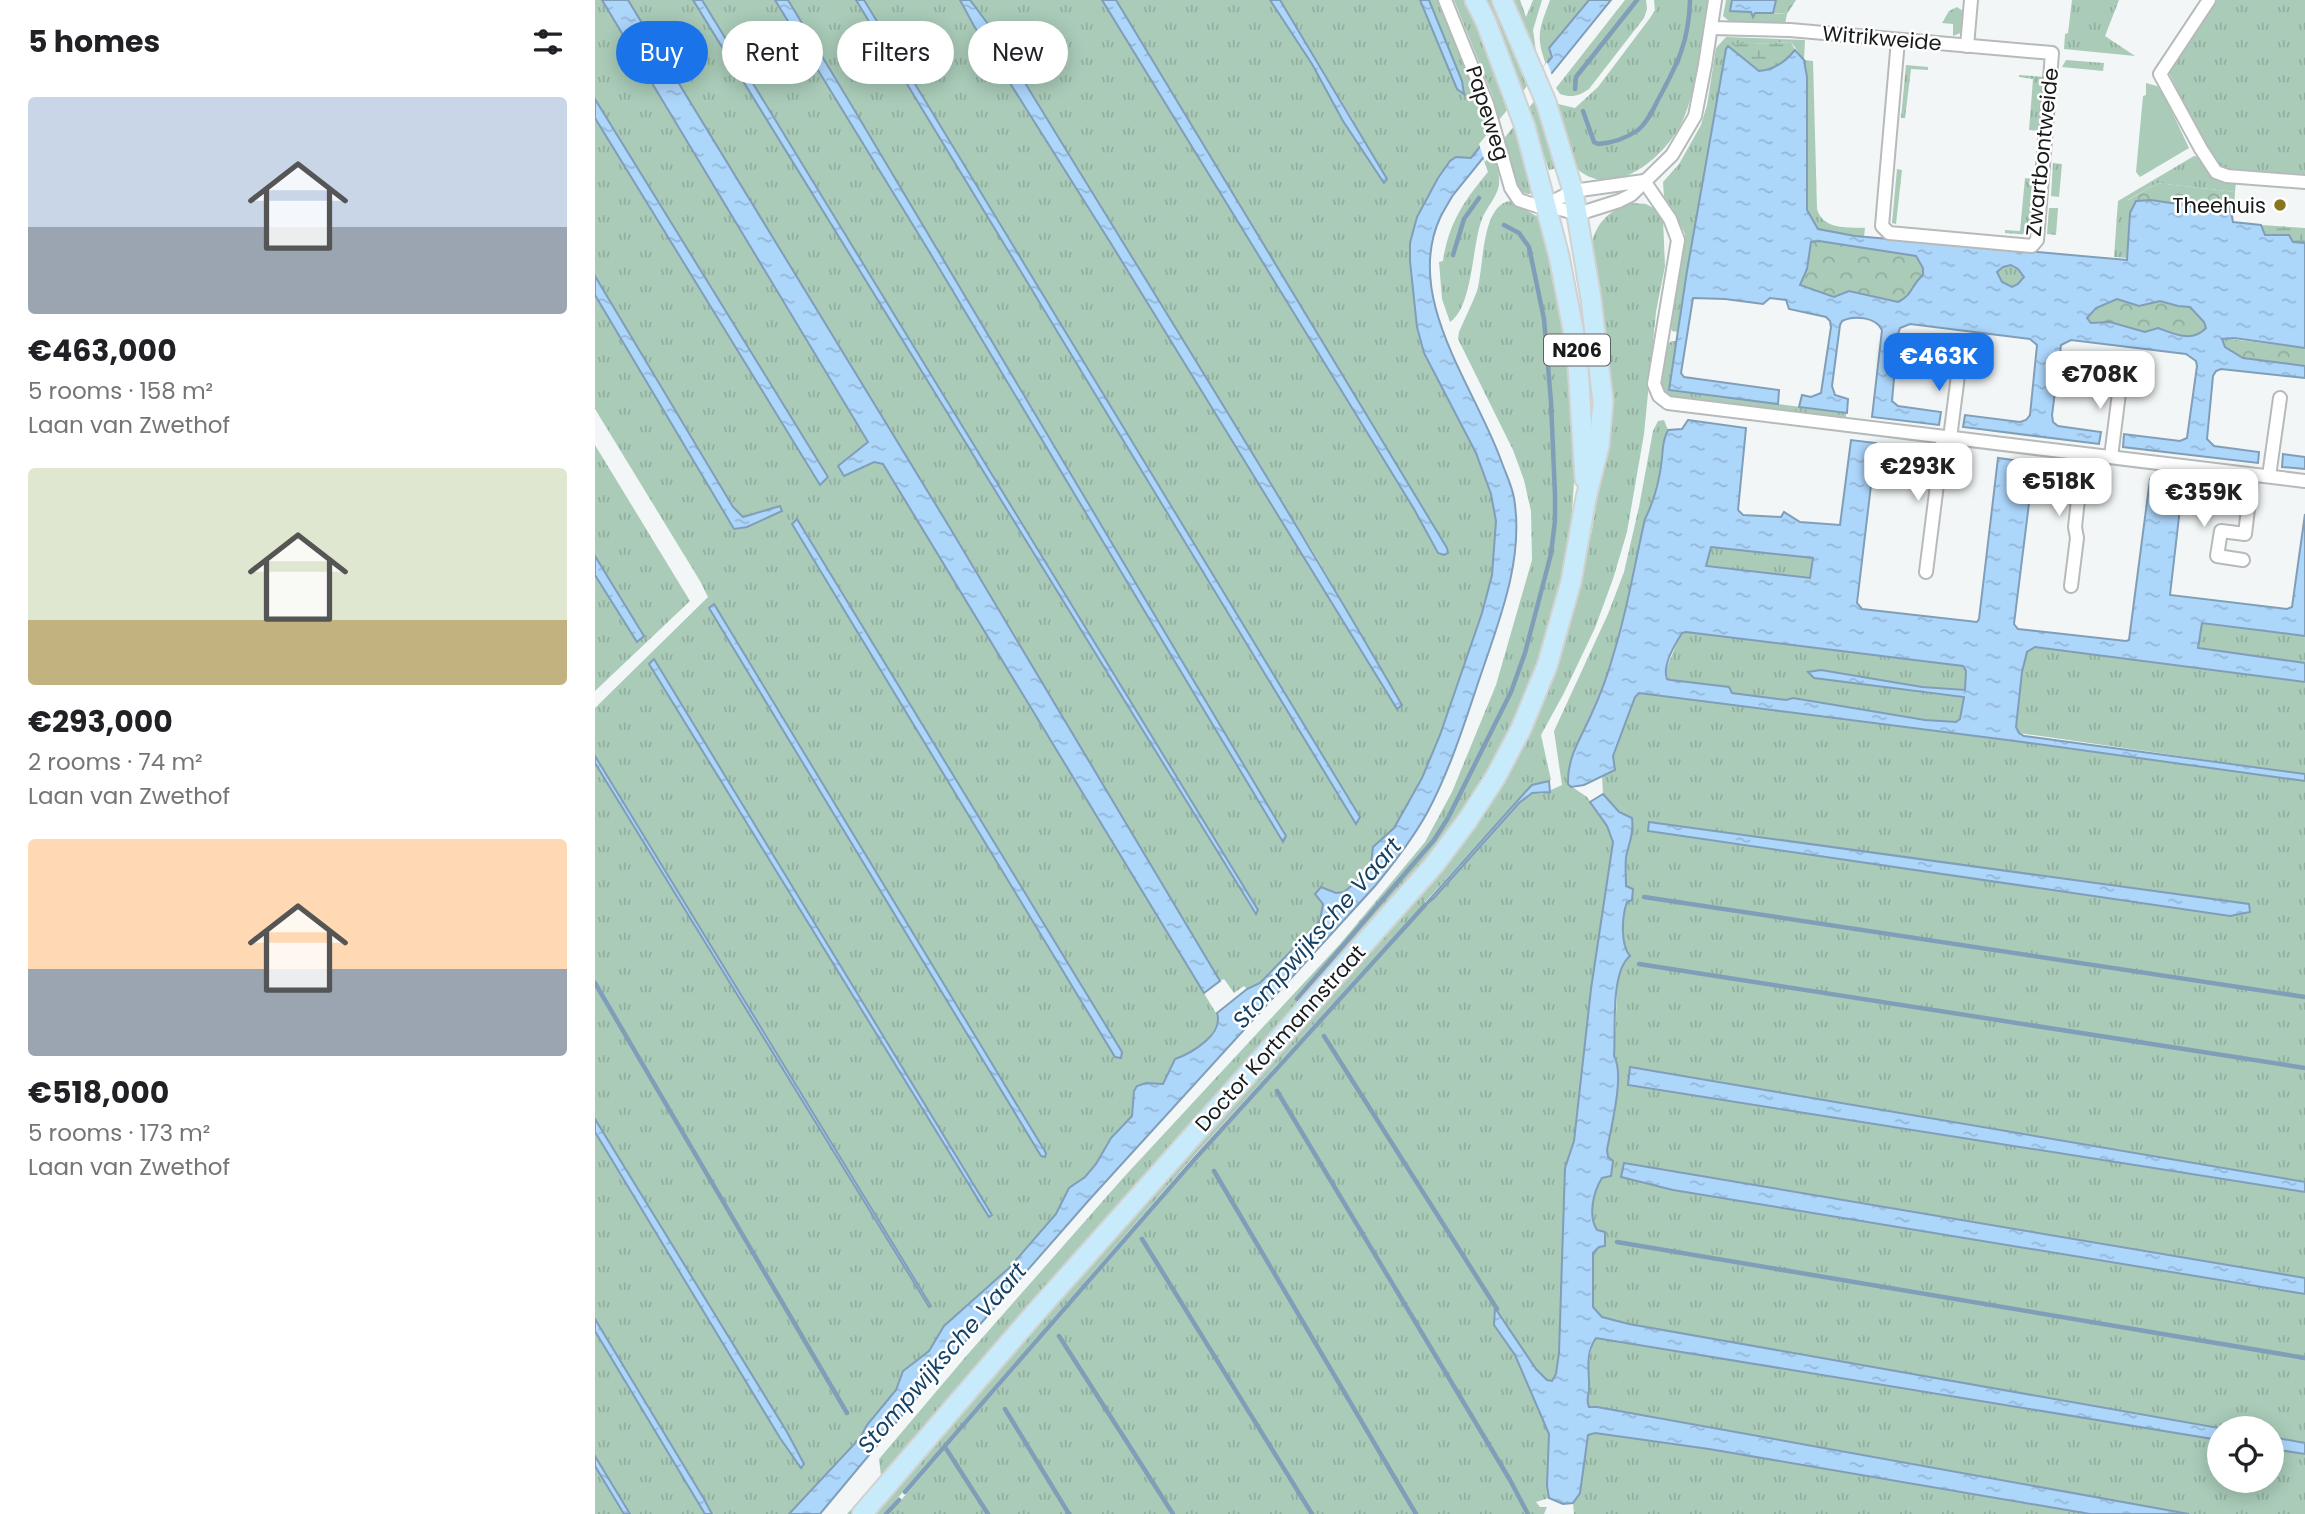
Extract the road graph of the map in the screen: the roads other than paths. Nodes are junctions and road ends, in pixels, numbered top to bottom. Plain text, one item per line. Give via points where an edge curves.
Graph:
1 (1445, 0) edge
2 (1475, 0) edge
3 (1502, 0) edge
4 (1715, 0) edge
5 (1971, 0) edge
6 (2209, 0) edge
7 (1711, 28) junction
8 (1898, 40) junction
9 (1968, 46) junction
10 (2052, 53) joint
11 (1644, 181) junction
12 (2305, 182) edge
13 (1573, 191) junction
14 (1546, 205) junction
15 (1578, 214) junction
16 (1961, 352) dead end
17 (2122, 369) dead end
18 (2280, 398) dead end
19 (1946, 437) junction
20 (2083, 454) junction
21 (2111, 457) junction
22 (2252, 475) junction
23 (2269, 477) junction
24 (2305, 481) edge
25 (1586, 498) junction
26 (2243, 560) dead end
27 (1926, 572) dead end
28 (2071, 586) dead end
29 (862, 1514) edge

1 - 14 street, Papeweg via 1494,125 1511,188 1530,206
2 - 14 main road, N206 via 1525,127
3 - 13 main road, N206 via 1546,102
4 - 7 street
5 - 9 street
6 - 12 street via 2160,74 2216,172
7 - 8 street, Witrikweide
7 - 11 street via 1695,116 1672,155
8 - 9 street, Witrikweide
8 - 10 street, Zwartbontweide via 1882,226 1889,233 2032,246 2037,240
9 - 10 street, Witrikweide
11 - 13 street
11 - 15 street via 1619,201
11 - 19 street via 1670,219 1678,240 1654,384 1659,396 1668,403
13 - 14 street
13 - 15 main road, Doctor Kortmannstraat / N206
14 - 15 street
14 - 25 main road, Doctor Kortmannstraat / N206 via 1577,350
15 - 25 main road, Doctor Kortmannstraat / N206 via 1603,402 1599,446
16 - 19 street
17 - 21 street
18 - 23 street
19 - 20 street
19 - 27 street
20 - 21 street
20 - 28 street
21 - 22 street
22 - 23 street
22 - 26 street via 2245,534 2221,531 2217,556
23 - 24 street
25 - 29 main road, Doctor Kortmannstraat / N206 via 1571,582 1547,666 1508,754 1467,821

